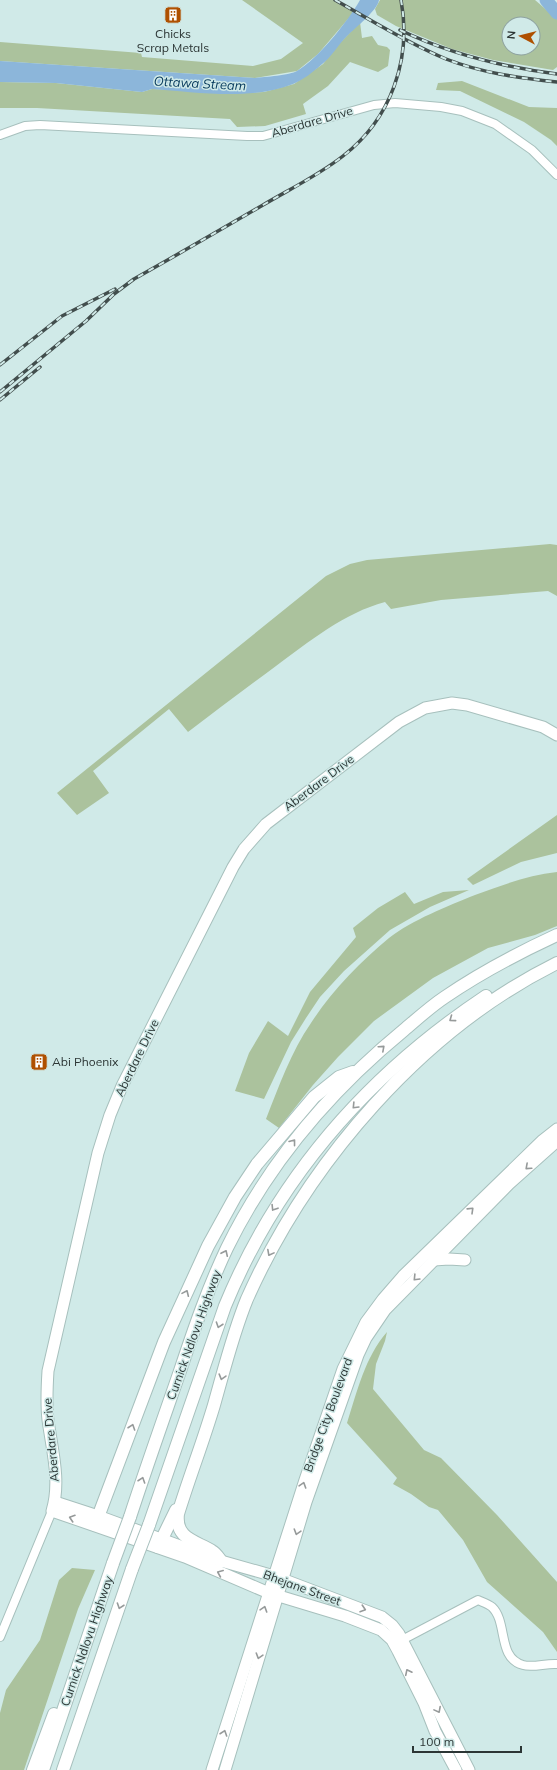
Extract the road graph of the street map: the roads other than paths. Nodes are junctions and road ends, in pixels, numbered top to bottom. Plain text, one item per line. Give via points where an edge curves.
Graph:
1 (0, 135) edge
2 (557, 175) edge
3 (557, 735) edge
4 (557, 935) edge
5 (557, 957) edge
6 (557, 963) edge
7 (358, 1070) junction
8 (557, 1129) edge
9 (557, 1141) edge
10 (434, 1260) junction
11 (465, 1260) dead end
12 (327, 1428) junction
13 (186, 1489) junction
14 (54, 1507) junction
15 (97, 1520) junction
16 (160, 1543) junction
17 (221, 1560) junction
18 (278, 1578) junction
19 (274, 1594) junction
20 (0, 1637) edge
21 (88, 1640) junction
22 (402, 1640) junction
23 (557, 1664) edge
24 (74, 1740) junction
25 (33, 1770) edge
26 (43, 1770) edge
27 (64, 1770) edge
28 (67, 1770) edge
29 (212, 1770) edge
30 (225, 1770) edge
31 (456, 1770) edge
32 (469, 1770) edge

1 - 2 street, Aberdare Drive via 25,126 40,125 263,136 374,105 412,104 462,111 495,124 532,150
3 - 14 street, Aberdare Drive via 543,727 467,704 452,703 425,708 399,722 282,811 266,824 244,849 122,1086 98,1153 48,1371 46,1399 55,1465
7 -> 4 main road, Curnick Ndlovu Highway via 444,997 502,962
5 -> 24 main road, Curnick Ndlovu Highway, bridge via 491,992 407,1055 326,1136 294,1177 262,1228 235,1282
6 -> 13 main road via 522,981 481,1009 407,1071 374,1105 306,1192 286,1223 247,1300
15 -> 7 main road via 164,1342 205,1252 235,1197 257,1164 314,1097 340,1077
21 -> 7 main road, Curnick Ndlovu Highway, bridge via 207,1292 230,1243 255,1198 291,1145 328,1100
12 -> 8 street, Bridge City Boulevard via 343,1369 366,1322 383,1299 403,1276
9 -> 10 street, Bridge City Boulevard
10 - 11 street
10 -> 12 street, Bridge City Boulevard via 385,1310 366,1338
12 - 18 street, Bridge City Boulevard
13 - 16 main road
13 - 17 main road via 177,1522 181,1532 214,1552
14 - 15 street, Bhejane Street
14 - 20 street, Aberdare Drive
15 - 16 street, Bhejane Street
16 - 17 street, Bhejane Street
19 -> 16 street, Bhejane Street
17 - 18 street, Bhejane Street
18 - 19 street, Bridge City Boulevard
18 -> 22 street, Bhejane Street via 382,1617 392,1625
29 -> 19 street, Bridge City Boulevard
19 -> 30 street, Bridge City Boulevard
31 -> 19 street, Bhejane Street via 398,1651 387,1634 364,1622
21 - 25 main road via 66,1684
21 - 26 main road, Curnick Ndlovu Highway
22 - 23 street via 478,1600 492,1606 497,1614 507,1651 516,1662 525,1666
22 -> 32 street, Bhejane Street
24 - 27 main road, Curnick Ndlovu Highway
24 - 28 main road

